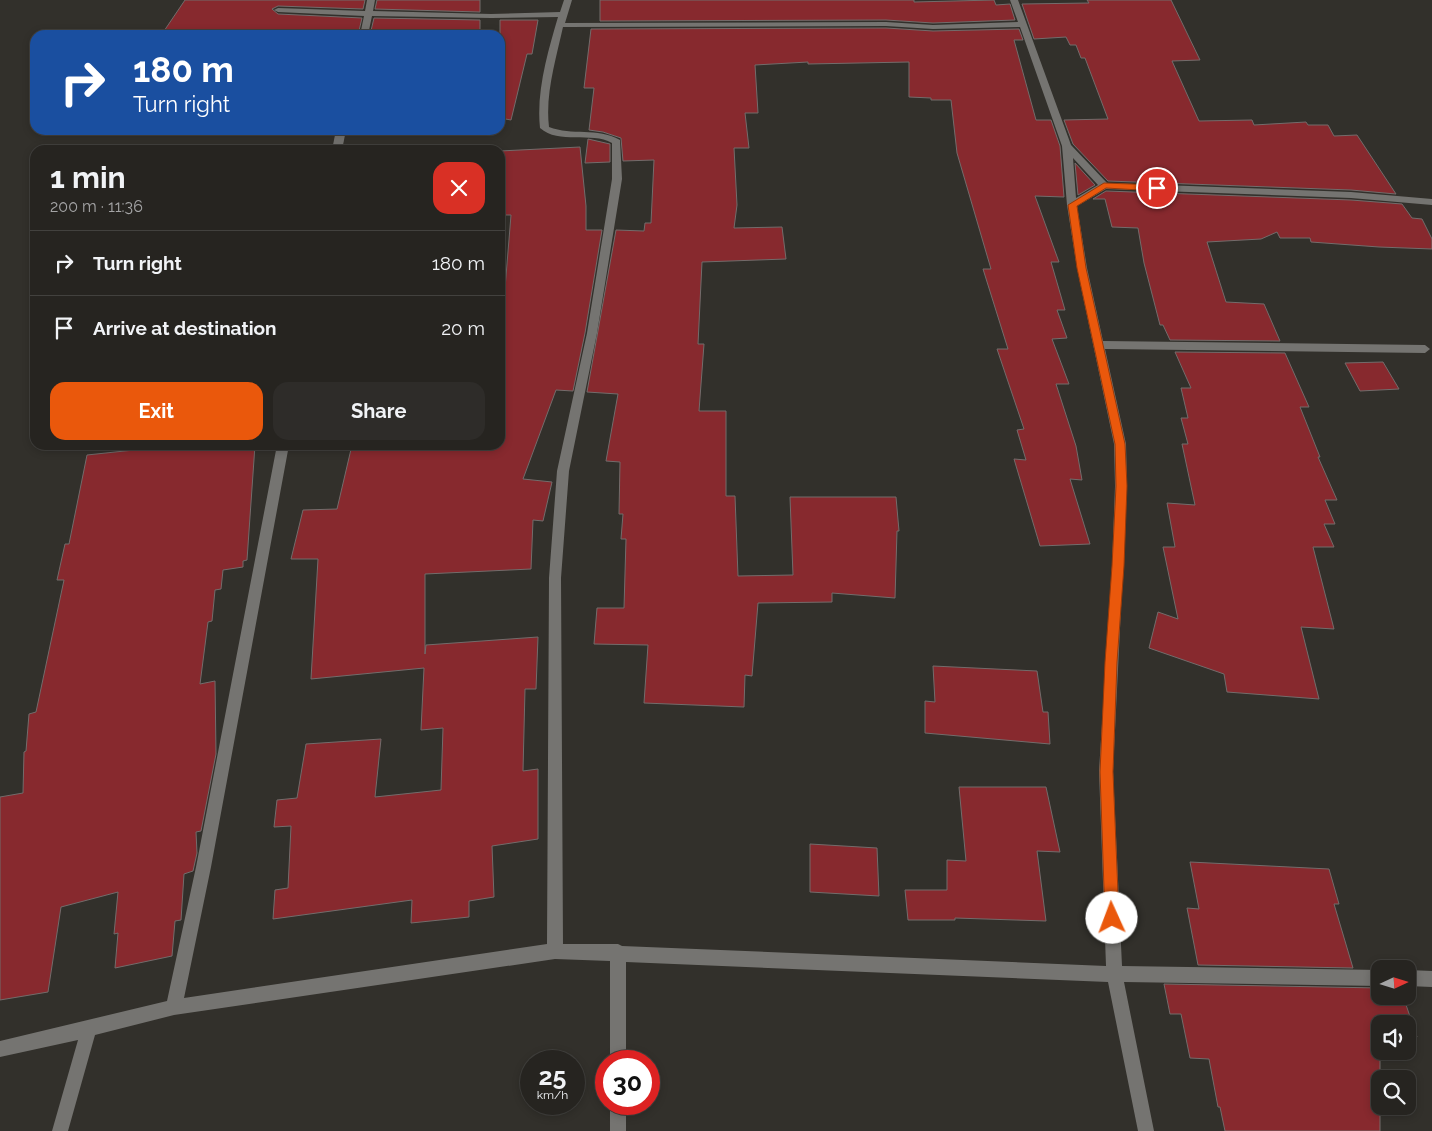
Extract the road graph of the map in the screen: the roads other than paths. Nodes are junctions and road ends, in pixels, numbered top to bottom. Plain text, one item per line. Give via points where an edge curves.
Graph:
1 (371, 0) edge
2 (568, 0) edge
3 (1014, 0) edge
4 (278, 10) dead end
5 (369, 14) junction
6 (561, 19) junction
7 (1023, 24) junction
8 (365, 30) edge
9 (1067, 146) junction
10 (1104, 186) junction
11 (1432, 202) edge
12 (1072, 205) junction
13 (1098, 345) junction
14 (1425, 349) dead end
15 (282, 450) edge
16 (556, 950) junction
17 (618, 952) junction
18 (1114, 974) junction
19 (1371, 978) edge
20 (1416, 978) edge
21 (1432, 979) edge
22 (174, 1007) junction
23 (89, 1028) junction
24 (0, 1049) edge
25 (618, 1050) edge
26 (618, 1115) edge
27 (60, 1131) edge
28 (618, 1131) edge
29 (1146, 1131) edge

1 - 5 street
2 - 6 street
3 - 7 street
4 - 5 street
5 - 6 street
5 - 8 street
6 - 7 street via 886,24 933,28
6 - 16 street via 543,111 545,128 562,134 611,137 617,142 618,152 617,179 592,333 563,471 555,578
7 - 9 street
9 - 10 street
9 - 12 street
10 - 11 street via 1351,195
10 - 12 street
12 - 13 street
13 - 14 street
13 - 18 street via 1120,444 1121,486 1106,772
15 - 22 street via 197,908
16 - 17 street
16 - 22 street
17 - 18 street
17 - 25 street
18 - 19 street
18 - 29 street
20 - 21 street
22 - 23 street
23 - 24 street
23 - 27 street
26 - 28 street

